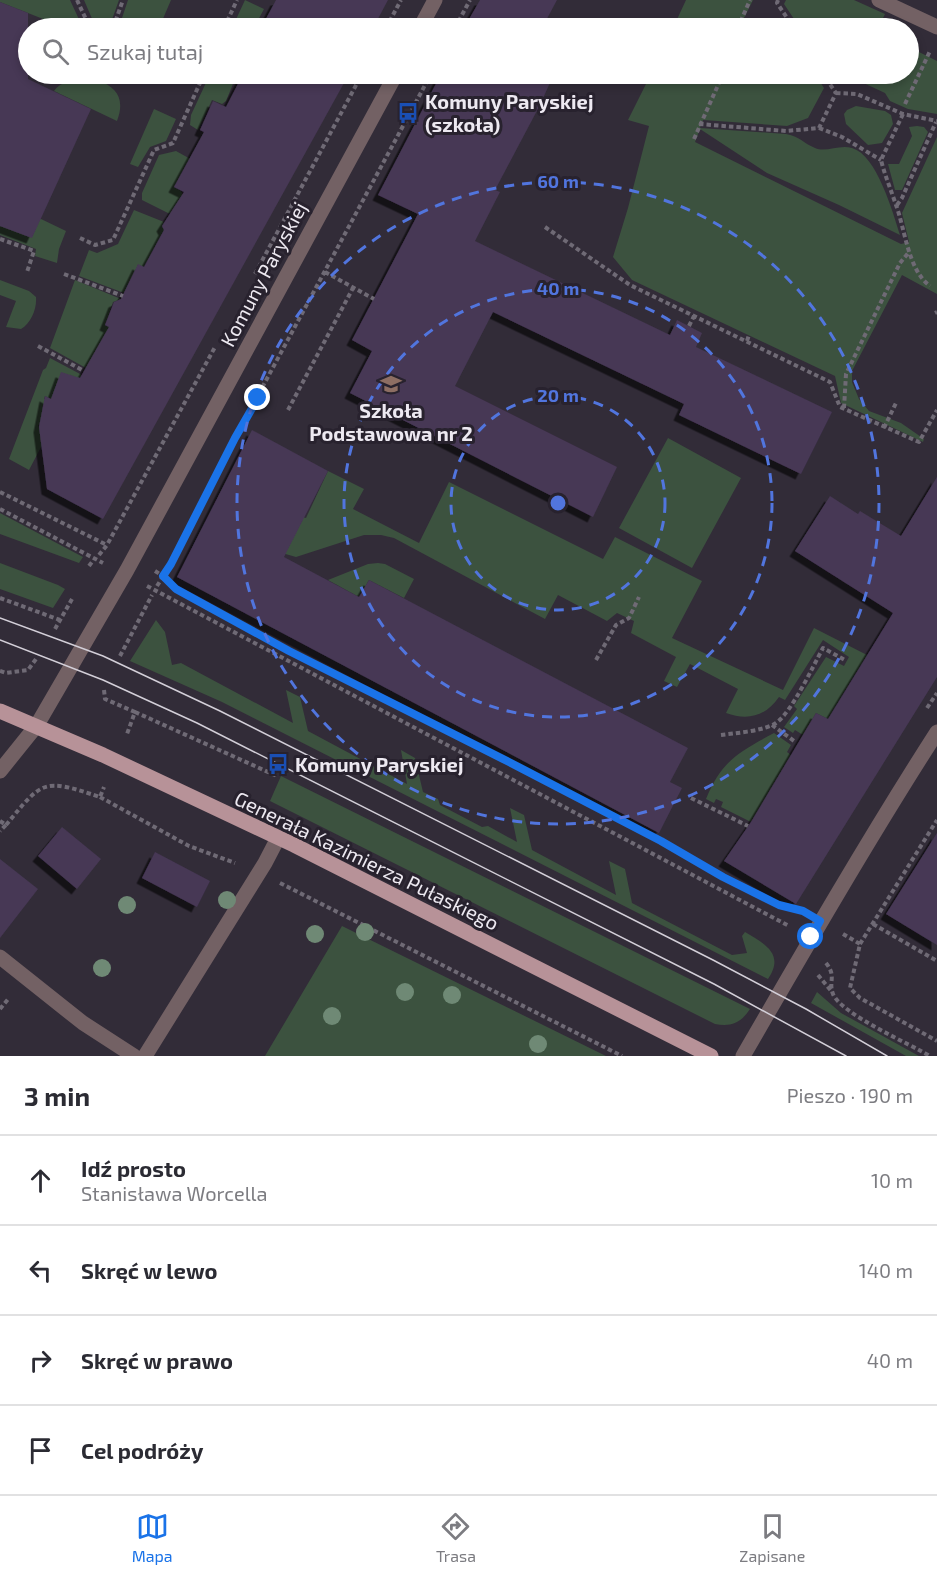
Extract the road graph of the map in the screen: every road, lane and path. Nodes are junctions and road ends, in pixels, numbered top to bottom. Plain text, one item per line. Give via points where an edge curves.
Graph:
1 (77, 0) edge
2 (123, 0) edge
3 (237, 0) edge
4 (401, 0) edge
5 (435, 0) edge
6 (470, 0) edge
7 (750, 0) edge
8 (778, 0) edge
9 (879, 0) edge
10 (85, 18) edge
11 (116, 18) edge
12 (229, 18) edge
13 (391, 18) edge
14 (425, 18) edge
15 (460, 18) edge
16 (742, 18) edge
17 (787, 18) edge
18 (918, 18) edge
19 (919, 19) edge
20 (937, 27) edge
21 (932, 44) dead end
22 (919, 73) edge
23 (200, 84) edge
24 (357, 84) edge
25 (391, 84) edge
26 (426, 84) edge
27 (718, 84) edge
28 (830, 84) edge
29 (914, 84) edge
30 (836, 93) junction
31 (905, 104) dead end
32 (903, 114) junction
33 (937, 122) edge
34 (699, 124) junction
35 (819, 128) junction
36 (694, 139) dead end
37 (881, 160) junction
38 (897, 205) junction
39 (545, 227) dead end
40 (80, 238) dead end
41 (0, 239) edge
42 (909, 252) junction
43 (27, 272) dead end
44 (325, 272) junction
45 (64, 274) dead end
46 (252, 280) dead end
47 (930, 286) dead end
48 (353, 288) junction
49 (123, 296) dead end
50 (374, 299) dead end
51 (694, 316) junction
52 (689, 326) dead end
53 (749, 335) dead end
54 (219, 340) dead end
55 (747, 341) junction
56 (38, 346) dead end
57 (84, 371) dead end
58 (896, 403) dead end
59 (844, 408) junction
60 (288, 410) dead end
61 (937, 410) edge
62 (884, 428) junction
63 (0, 492) edge
64 (0, 509) edge
65 (107, 545) junction
66 (115, 549) dead end
67 (99, 555) dead end
68 (103, 563) dead end
69 (152, 569) dead end
70 (163, 576) junction
71 (144, 584) dead end
72 (157, 586) dead end
73 (152, 595) dead end
74 (639, 597) dead end
75 (0, 598) edge
76 (72, 599) dead end
77 (60, 620) junction
78 (55, 629) dead end
79 (120, 656) dead end
80 (36, 659) dead end
81 (596, 660) dead end
82 (845, 660) dead end
83 (0, 671) edge
84 (104, 690) dead end
85 (0, 711) edge
86 (135, 712) junction
87 (37, 725) junction
88 (772, 725) junction
89 (937, 732) edge
90 (127, 734) dead end
91 (722, 735) dead end
92 (794, 741) dead end
93 (0, 771) edge
94 (276, 776) dead end
95 (104, 787) dead end
96 (100, 797) junction
97 (691, 798) dead end
98 (937, 820) edge
99 (0, 821) edge
100 (6, 825) junction
101 (748, 826) dead end
102 (0, 831) edge
103 (278, 838) junction
104 (258, 872) junction
105 (820, 921) junction
106 (873, 924) junction
107 (798, 931) dead end
108 (860, 945) junction
109 (0, 957) edge
110 (937, 962) edge
111 (832, 971) dead end
112 (937, 1041) edge
113 (134, 1056) edge
114 (145, 1056) edge
115 (622, 1056) edge
116 (711, 1056) edge
117 (742, 1056) edge
118 (930, 1056) edge

1 - 10 path
2 - 11 path
3 - 12 path
4 - 13 path
5 - 14 street
6 - 15 path
7 - 16 path
8 - 17 path
9 - 18 street
19 - 20 street
21 - 22 path
23 - 40 path via 173,143 154,150 113,240 96,245
24 - 46 path
25 - 87 street, Komuny Paryskiej via 127,570
26 - 44 path
27 - 34 path
28 - 30 path
29 - 31 path
30 - 32 path via 857,94
30 - 35 path
32 - 33 path
32 - 37 path
33 - 38 path
34 - 35 path via 786,131
34 - 36 path
35 - 37 path
37 - 38 path
38 - 42 path
39 - 51 path via 630,285
41 - 43 path via 34,251
42 - 47 path via 921,280
42 - 59 path via 846,374
44 - 48 path
44 - 70 path
45 - 49 path
48 - 50 path
48 - 60 path
51 - 52 path
51 - 55 path
53 - 55 path
54 - 65 path
55 - 59 path via 830,382
56 - 57 path
58 - 62 path
59 - 62 path
61 - 62 path via 919,442
63 - 65 path
64 - 68 path
65 - 66 path
65 - 67 path
69 - 70 path
70 - 72 path
70 - 105 path via 176,589 289,651 779,905 803,911
71 - 107 path
73 - 79 path
74 - 81 path via 629,618 616,625
75 - 77 path
76 - 77 path
77 - 78 path
80 - 83 path via 28,670
82 - 88 path via 823,648 786,714
84 - 86 path via 105,699
85 - 87 main road, Generała Kazimierza Pułaskiego
86 - 90 path
86 - 94 path
87 - 93 street, Komuny Paryskiej
87 - 103 main road, Generała Kazimierza Pułaskiego
88 - 91 path
88 - 92 path
89 - 105 street
95 - 96 path
96 - 100 path via 73,788 46,786 31,795
96 - 104 path via 189,846
97 - 101 path
98 - 106 path
99 - 100 path
100 - 102 path
103 - 104 street
103 - 116 main road, Generała Kazimierza Pułaskiego
104 - 114 street
104 - 115 path
105 - 108 path
105 - 117 street
106 - 108 path
106 - 110 path
108 - 112 path via 850,988 860,998
109 - 113 street via 83,1023
111 - 118 path via 833,993 842,1005

